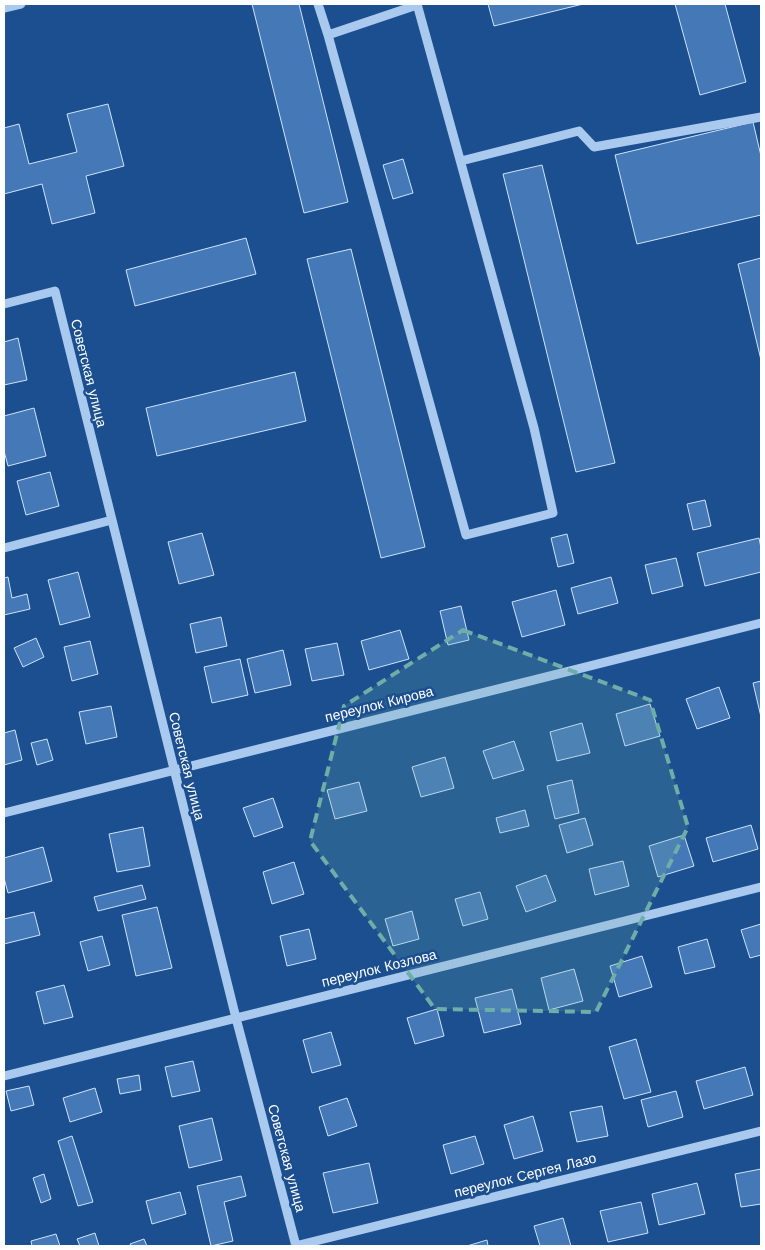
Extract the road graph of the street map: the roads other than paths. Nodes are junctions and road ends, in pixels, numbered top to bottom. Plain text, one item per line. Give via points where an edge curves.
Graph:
1 (21, 4) edge
2 (318, 4) edge
3 (417, 4) edge
4 (4, 8) edge
5 (328, 35) junction
6 (761, 117) edge
7 (461, 161) junction
8 (4, 304) edge
9 (111, 519) junction
10 (7, 547) edge
11 (761, 623) edge
12 (174, 769) junction
13 (4, 812) edge
14 (761, 887) edge
15 (236, 1018) junction
16 (4, 1076) edge
17 (761, 1131) edge
18 (296, 1246) edge

1 - 4 street
2 - 5 street
3 - 5 street
3 - 7 street
5 - 7 street via 466,535 553,513 534,428
6 - 7 street via 594,147 580,132
8 - 9 street, Советская улица via 54,291
9 - 10 street
9 - 12 street, Советская улица
11 - 12 street, переулок Кирова
12 - 13 street, переулок Кирова
12 - 15 street, Советская улица
14 - 15 street, переулок Козлова
15 - 16 street, переулок Козлова
15 - 18 street, Советская улица
17 - 18 street, переулок Сергея Лазо

